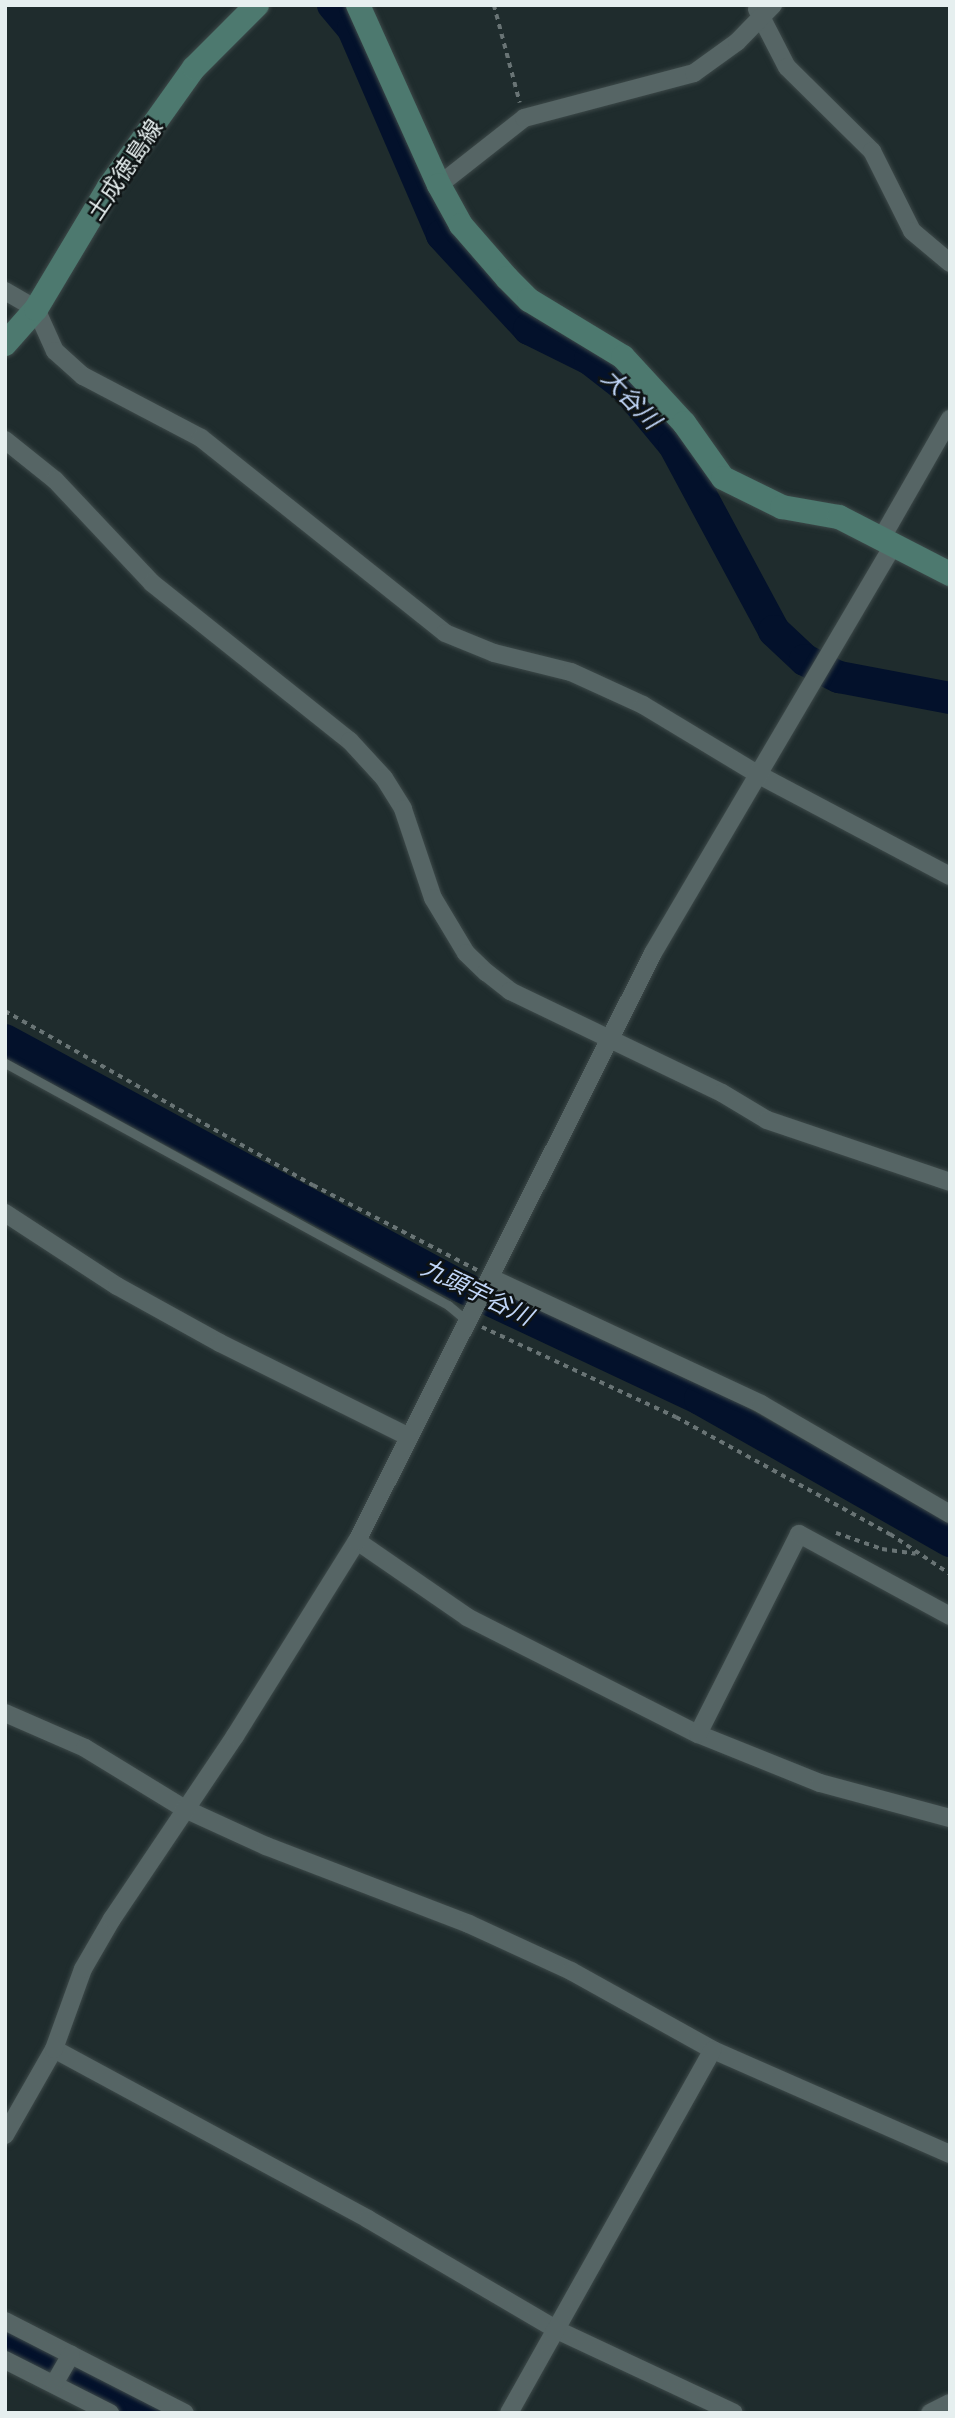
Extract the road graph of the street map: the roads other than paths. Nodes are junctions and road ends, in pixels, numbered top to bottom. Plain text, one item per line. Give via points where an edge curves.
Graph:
1 (257, 5) edge
2 (358, 5) edge
3 (763, 9) edge
4 (439, 185) junction
5 (950, 263) edge
6 (5, 291) edge
7 (36, 309) junction
8 (5, 345) edge
9 (950, 419) edge
10 (5, 440) edge
11 (886, 545) junction
12 (950, 574) edge
13 (759, 775) junction
14 (950, 876) edge
15 (610, 1041) junction
16 (5, 1063) edge
17 (950, 1182) edge
18 (5, 1213) edge
19 (490, 1280) junction
20 (468, 1319) junction
21 (410, 1437) junction
22 (950, 1514) edge
23 (357, 1541) junction
24 (950, 1616) edge
25 (5, 1713) edge
26 (698, 1734) junction
27 (185, 1809) junction
28 (950, 1818) edge
29 (54, 2049) junction
30 (713, 2050) junction
31 (5, 2136) edge
32 (950, 2154) edge
33 (5, 2321) edge
34 (557, 2330) junction
35 (70, 2357) junction
36 (5, 2360) edge
37 (56, 2381) junction
38 (950, 2403) edge
39 (184, 2412) edge
40 (110, 2413) edge
41 (509, 2413) edge
42 (734, 2413) edge
43 (930, 2413) edge

1 - 7 street, 土成徳島線 via 194,68 161,113 109,187
2 - 4 street
3 - 4 street via 737,42 694,73 524,118
3 - 5 street via 788,67 872,151 912,231
4 - 11 street via 461,225 507,278 529,300 623,357 684,423 723,478 782,507 839,517
6 - 7 street
7 - 8 street, 土成徳島線
7 - 13 street via 55,351 83,376 201,438 445,633 494,653 571,672 619,694
9 - 11 street
10 - 15 street via 55,480 152,583 350,741 384,778 402,809 433,898 466,953 510,991
11 - 12 street
11 - 13 street via 829,658
13 - 14 street
13 - 15 street via 659,942
15 - 17 street via 722,1093 767,1120
15 - 19 street
16 - 20 lane
18 - 21 street via 174,1318
19 - 20 street
19 - 22 street via 761,1404
20 - 21 street
21 - 23 street
23 - 26 street via 467,1618
23 - 27 street
24 - 26 street via 799,1534
25 - 27 street via 85,1748
26 - 28 street via 820,1783
27 - 29 street via 83,1969
27 - 30 street via 266,1846 482,1930 570,1971
29 - 31 street
29 - 34 street via 369,2219
30 - 32 street
30 - 34 street
33 - 35 street
34 - 41 street
34 - 42 street
35 - 37 street
35 - 39 street
36 - 37 street
37 - 40 street
38 - 43 street

